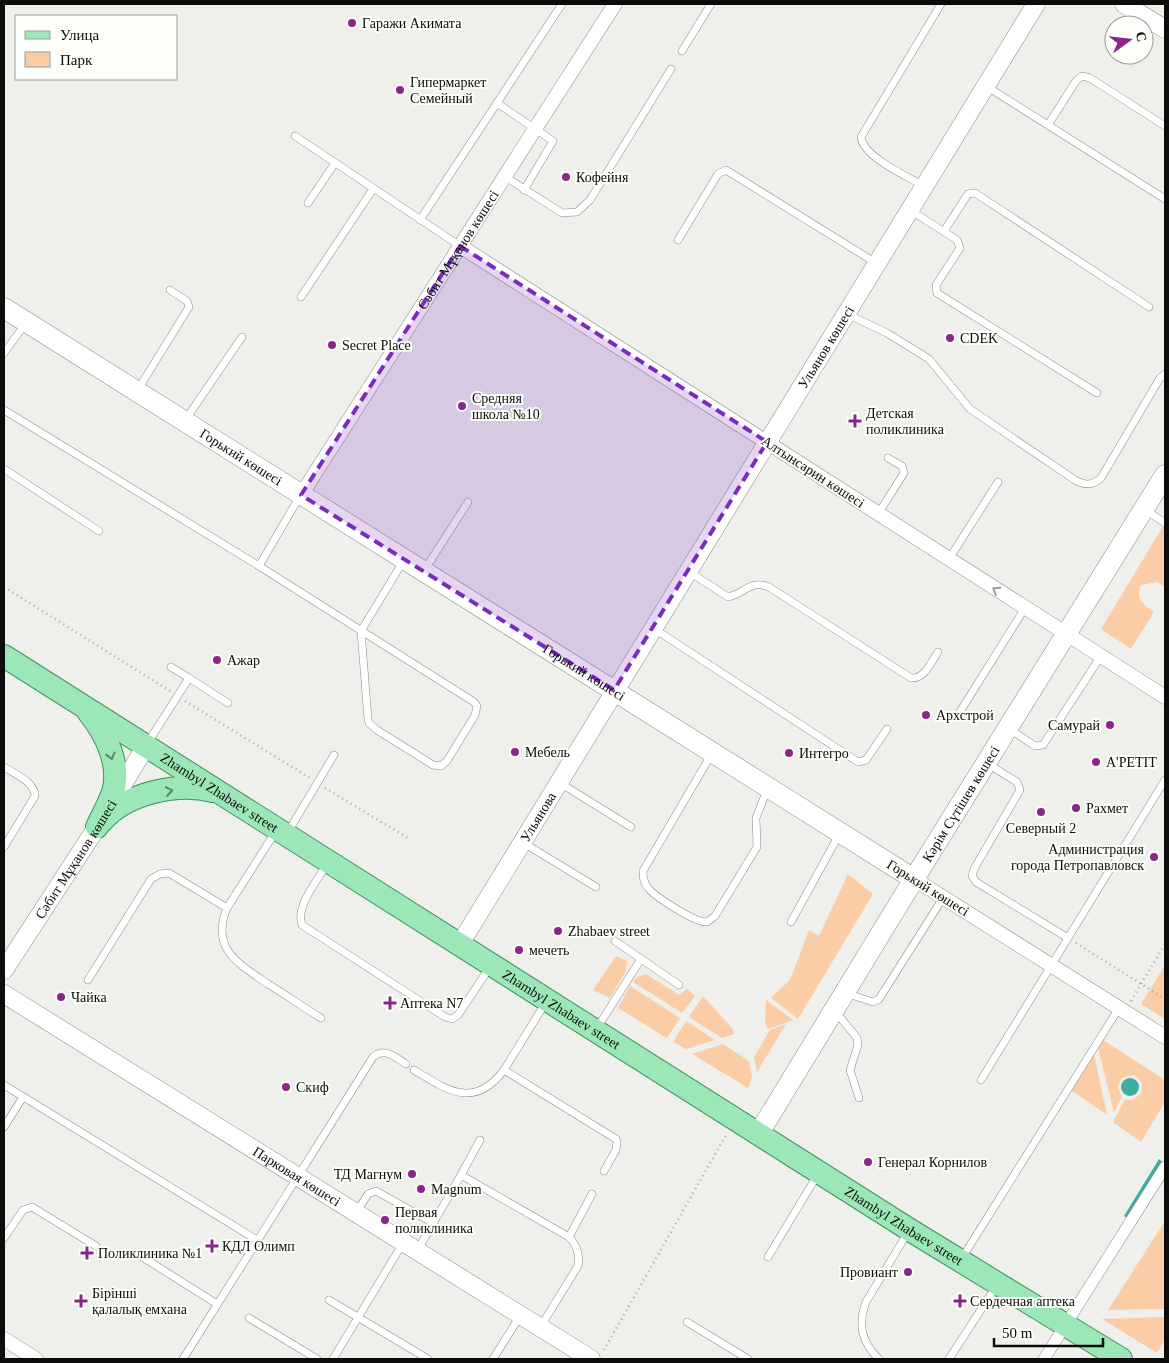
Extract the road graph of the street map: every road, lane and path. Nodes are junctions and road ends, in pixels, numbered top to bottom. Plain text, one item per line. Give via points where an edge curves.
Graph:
1 (562, 4) edge
2 (615, 4) edge
3 (711, 4) edge
4 (941, 4) edge
5 (1036, 4) edge
6 (1127, 4) edge
7 (1165, 29) edge
8 (682, 51) dead end
9 (671, 69) dead end
10 (985, 86) junction
11 (497, 103) junction
12 (1048, 125) junction
13 (1165, 126) edge
14 (535, 128) junction
15 (295, 136) dead end
16 (335, 163) junction
17 (504, 176) junction
18 (924, 186) junction
19 (373, 189) junction
20 (524, 190) junction
21 (1165, 199) edge
22 (308, 203) dead end
23 (909, 210) junction
24 (420, 220) junction
25 (944, 231) junction
26 (678, 240) dead end
27 (460, 246) junction
28 (877, 263) junction
29 (170, 290) dead end
30 (300, 297) dead end
31 (1149, 307) dead end
32 (4, 308) edge
33 (847, 314) junction
34 (27, 322) junction
35 (242, 337) dead end
36 (4, 353) edge
37 (1165, 374) edge
38 (137, 391) junction
39 (1098, 393) dead end
40 (4, 410) edge
41 (185, 421) junction
42 (767, 442) junction
43 (888, 458) dead end
44 (4, 469) edge
45 (1165, 475) edge
46 (998, 482) dead end
47 (301, 495) junction
48 (468, 502) dead end
49 (1144, 509) junction
50 (878, 514) junction
51 (1165, 523) edge
52 (99, 531) dead end
53 (404, 559) junction
54 (949, 559) junction
55 (259, 566) junction
56 (424, 571) junction
57 (688, 571) junction
58 (4, 587) edge
59 (1025, 608) junction
60 (652, 628) junction
61 (361, 631) junction
62 (1066, 635) junction
63 (938, 652) dead end
64 (4, 656) edge
65 (1101, 656) junction
66 (171, 667) dead end
67 (189, 678) junction
68 (614, 690) junction
69 (177, 696) junction
70 (1165, 697) edge
71 (76, 701) junction
72 (228, 703) dead end
73 (956, 718) dead end
74 (1007, 728) junction
75 (887, 729) dead end
76 (146, 746) junction
77 (713, 753) junction
78 (334, 755) dead end
79 (986, 762) junction
80 (4, 766) edge
81 (1165, 780) edge
82 (558, 782) junction
83 (317, 783) junction
84 (768, 788) junction
85 (220, 793) junction
86 (97, 827) junction
87 (631, 827) dead end
88 (282, 832) junction
89 (840, 833) junction
90 (408, 838) dead end
91 (522, 841) junction
92 (4, 847) edge
93 (328, 861) junction
94 (914, 879) junction
95 (596, 887) dead end
96 (943, 898) junction
97 (227, 908) junction
98 (791, 922) dead end
99 (1068, 938) junction
100 (615, 941) dead end
101 (460, 944) junction
102 (1165, 944) edge
103 (641, 959) junction
104 (492, 964) junction
105 (1052, 966) junction
106 (4, 970) edge
107 (88, 980) dead end
108 (1141, 984) junction
109 (679, 985) dead end
110 (4, 994) edge
111 (1165, 999) edge
112 (548, 1000) junction
113 (840, 1002) junction
114 (1121, 1010) junction
115 (321, 1018) dead end
116 (596, 1030) junction
117 (1165, 1037) edge
118 (406, 1064) dead end
119 (414, 1070) dead end
120 (504, 1070) junction
121 (981, 1080) dead end
122 (4, 1085) edge
123 (22, 1097) junction
124 (858, 1098) dead end
125 (735, 1119) junction
126 (4, 1127) edge
127 (759, 1133) junction
128 (480, 1140) dead end
129 (1165, 1167) edge
130 (604, 1171) dead end
131 (819, 1172) junction
132 (461, 1175) junction
133 (296, 1176) junction
134 (592, 1194) dead end
135 (356, 1213) junction
136 (433, 1223) junction
137 (910, 1230) junction
138 (569, 1237) junction
139 (4, 1238) edge
140 (257, 1240) junction
141 (96, 1246) dead end
142 (410, 1247) junction
143 (136, 1252) dead end
144 (768, 1257) dead end
145 (961, 1260) junction
146 (999, 1283) junction
147 (329, 1300) dead end
148 (218, 1304) junction
149 (520, 1316) junction
150 (359, 1317) junction
151 (250, 1318) dead end
152 (687, 1322) dead end
153 (1066, 1325) junction
154 (540, 1328) junction
155 (4, 1338) edge
156 (597, 1355) edge
157 (36, 1359) edge
158 (183, 1359) edge
159 (317, 1359) edge
160 (333, 1359) edge
161 (428, 1359) edge
162 (493, 1359) edge
163 (748, 1359) edge
164 (879, 1359) edge
165 (949, 1359) edge
166 (1044, 1359) edge
167 (1121, 1359) edge

1 - 11 lane
2 - 14 street, Сәбит Мұқанов көшесі
3 - 8 lane
4 - 18 lane via 861,137 868,152
5 - 10 street, Ульянов көшесі
6 - 7 street
9 - 20 lane via 582,209 571,214 562,213
10 - 12 lane
10 - 18 street, Ульянов көшесі
11 - 14 lane
11 - 24 lane
12 - 13 lane via 1082,76
12 - 21 lane
14 - 17 street, Сәбит Мұқанов көшесі
14 - 20 lane via 553,144
15 - 16 lane
16 - 19 lane
16 - 22 lane
17 - 20 lane
17 - 27 street, Сәбит Мұқанов көшесі
18 - 23 street, Ульянов көшесі
19 - 24 lane
19 - 30 lane
23 - 25 lane
23 - 28 street, Ульянов көшесі
24 - 27 lane
25 - 31 lane via 968,194 976,193
25 - 39 lane via 957,240 960,248 936,285 937,293
26 - 28 lane via 718,174 726,170
27 - 42 street, Алтынсарин көшесі
27 - 47 street, Сәбит Мұқанов көшесі
28 - 33 street, Ульянов көшесі
29 - 38 lane via 187,301 189,308
32 - 34 main road, Горький көшесі
33 - 37 lane via 887,332 929,359 970,409 1085,484 1101,478
33 - 42 street, Ульянов көшесі
34 - 36 lane
34 - 38 main road, Горький көшесі
35 - 41 lane
38 - 41 main road, Горький көшесі
40 - 55 lane
41 - 47 main road, Горький көшесі
42 - 50 street, Алтынсарин көшесі
42 - 57 street, Ульянов көшесі
43 - 50 lane via 902,466 904,473
44 - 52 lane
45 - 49 main road, Кәрім Сүтішев көшесі
46 - 54 lane
47 - 53 main road, Горький көшесі
47 - 55 lane
48 - 56 lane
49 - 51 lane
49 - 62 main road, Кәрім Сүтішев көшесі
50 - 54 street, Алтынсарин көшесі
53 - 56 main road, Горький көшесі
53 - 61 lane
59 -> 54 street, Алтынсарин көшесі
55 - 61 lane
56 - 68 main road, Горький көшесі
57 - 60 street, Ульянов көшесі
57 - 63 lane via 728,596 750,585 769,587 911,678 920,677
58 - 69 path
59 - 62 street, Алтынсарин көшесі
59 - 73 lane
60 - 68 street, Ульянов көшесі
60 - 75 lane via 858,762 866,760
61 - 61 lane via 369,723 434,765 444,764 475,715 477,706
62 - 65 street, Алтынсарин көшесі
62 - 74 main road, Кәрім Сүтішев көшесі
64 - 71 main road, Zhambyl Zhabaev street
65 - 70 street, Алтынсарин көшесі
65 - 74 lane via 1044,745 1034,746
66 - 67 lane
67 - 69 lane
67 - 72 lane
68 - 77 main road, Горький көшесі
68 - 82 street, Ульянова
69 - 76 lane
69 - 83 path
71 - 76 main road, Zhambyl Zhabaev street
71 -> 86 main road via 99,727 113,760 113,792
74 - 79 main road, Кәрім Сүтішев көшесі
76 - 85 main road, Zhambyl Zhabaev street
76 - 86 street, Сәбит Мұқанов көшесі
77 - 84 main road, Горький көшесі
77 - 84 lane via 642,871 648,888 696,921 706,922 715,916 757,847 756,818
78 - 83 lane
79 - 94 main road, Кәрім Сүтішев көшесі
79 - 99 lane via 1017,782 1020,790 972,876 976,882
80 - 92 lane via 30,783 35,796
81 - 99 lane
82 - 87 lane
82 - 91 street, Ульянова
83 - 88 lane
83 - 90 path
84 - 89 main road, Горький көшесі
86 -> 85 main road via 118,806 139,796 184,788 203,788
85 - 88 main road, Zhambyl Zhabaev street
86 - 106 street, Сәбит Мұқанов көшесі
88 - 93 main road, Zhambyl Zhabaev street
88 - 97 lane
89 - 94 main road, Горький көшесі
89 - 98 lane
91 - 95 lane
91 - 101 street, Ульянова
93 - 101 main road, Zhambyl Zhabaev street
93 - 104 lane via 302,907 302,925 445,1018 458,1016
94 - 96 street, Горький көшесі
94 - 113 main road, Кәрім Сүтішев көшесі
96 - 105 street, Горький көшесі
96 - 113 lane via 879,999
97 - 107 lane via 178,877 160,874 148,884
97 - 115 lane via 221,928 223,940 234,959
99 - 105 lane
99 - 108 path
100 - 103 lane
101 - 104 main road, Zhambyl Zhabaev street
102 - 108 path
103 - 109 lane
103 - 116 lane
104 - 112 main road, Zhambyl Zhabaev street
105 - 114 street, Горький көшесі
105 - 121 lane
108 - 111 path
108 - 114 path
110 - 133 street, Парковая көшесі
112 - 116 main road, Zhambyl Zhabaev street
112 - 120 lane
113 - 124 lane via 857,1038 850,1070
113 - 127 main road, Кәрім Сүтішев көшесі
114 - 117 street, Горький көшесі
114 - 145 lane
116 - 125 main road, Zhambyl Zhabaev street
118 - 133 lane via 386,1052 375,1055
119 - 120 lane via 444,1089 458,1093 491,1085
120 - 130 lane via 616,1139 617,1146
122 - 123 lane
123 - 126 lane
123 - 140 lane
125 - 127 main road, Zhambyl Zhabaev street
125 - 156 path
127 - 131 main road, Zhambyl Zhabaev street
128 - 132 lane
129 - 153 street
131 - 137 main road, Zhambyl Zhabaev street
131 - 144 lane
132 - 136 lane
132 - 138 lane
133 - 135 street, Парковая көшесі
133 - 140 lane
134 - 138 lane
135 - 136 lane via 368,1194 376,1191
135 - 142 street, Парковая көшесі
136 - 142 lane
137 - 145 main road, Zhambyl Zhabaev street
137 - 164 lane via 862,1313 860,1326 864,1340
138 - 154 lane via 576,1246 578,1266
139 - 141 lane via 23,1210 32,1207
140 - 148 lane
142 - 149 street, Парковая көшесі
142 - 150 lane
143 - 148 lane
145 - 146 main road, Zhambyl Zhabaev street
146 - 153 main road, Zhambyl Zhabaev street
146 - 165 lane
147 - 150 lane
148 - 158 lane
149 - 154 street, Парковая көшесі
149 - 162 lane
150 - 160 lane
150 - 161 lane
151 - 159 lane
152 - 163 lane
153 - 166 street
153 - 167 main road, Zhambyl Zhabaev street
154 - 156 street, Парковая көшесі
155 - 157 street

